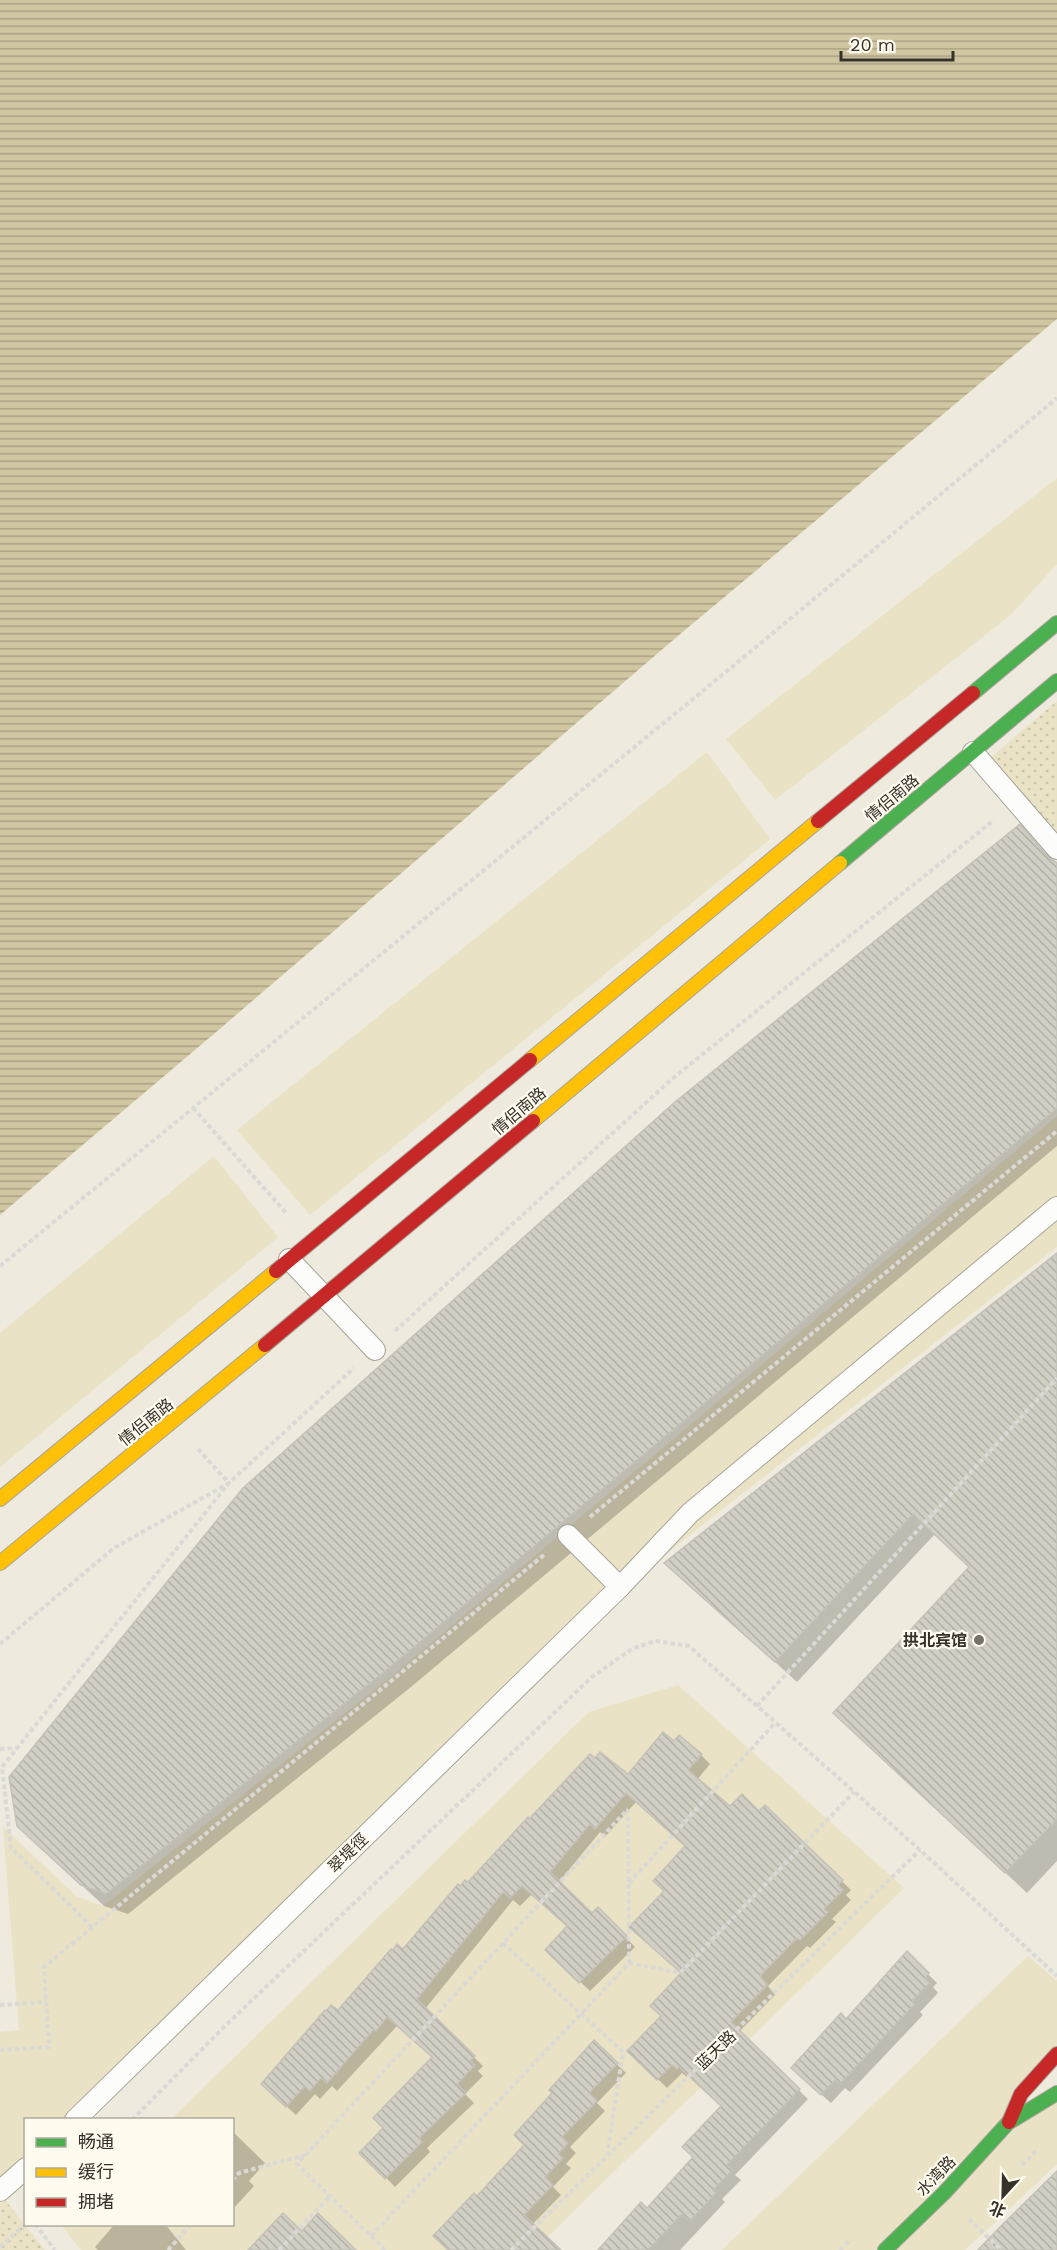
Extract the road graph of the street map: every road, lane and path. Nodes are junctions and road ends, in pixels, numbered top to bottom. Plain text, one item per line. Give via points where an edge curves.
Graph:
1 (1057, 398) edge
2 (1057, 623) edge
3 (1057, 681) edge
4 (973, 752) junction
5 (1016, 802) junction
6 (1057, 849) edge
7 (193, 1108) junction
8 (1057, 1131) edge
9 (1057, 1207) edge
10 (311, 1241) junction
11 (289, 1259) junction
12 (0, 1266) edge
13 (324, 1297) junction
14 (375, 1350) junction
15 (1057, 1378) edge
16 (193, 1444) dead end
17 (229, 1482) junction
18 (0, 1499) edge
19 (568, 1535) junction
20 (0, 1563) edge
21 (620, 1587) junction
22 (0, 1644) edge
23 (757, 1706) junction
24 (775, 1723) junction
25 (17, 1748) junction
26 (0, 1749) edge
27 (854, 1792) junction
28 (920, 1850) junction
29 (628, 1884) junction
30 (92, 1928) junction
31 (503, 1943) junction
32 (629, 1963) junction
33 (1057, 1976) edge
34 (46, 2002) junction
35 (0, 2005) edge
36 (581, 2014) junction
37 (0, 2050) edge
38 (1057, 2054) edge
39 (1057, 2093) edge
40 (77, 2118) edge
41 (134, 2118) edge
42 (1008, 2123) junction
43 (306, 2155) junction
44 (607, 2156) junction
45 (234, 2178) edge
46 (944, 2193) junction
47 (330, 2196) junction
48 (24, 2226) edge
49 (37, 2226) edge
50 (190, 2226) edge
51 (371, 2236) junction
52 (0, 2247) edge
53 (55, 2250) edge
54 (168, 2250) edge
55 (279, 2250) edge
56 (385, 2250) edge
57 (511, 2250) edge
58 (885, 2250) edge
59 (1000, 2250) edge

1 - 7 path
2 - 10 main road, 情侣南路
3 - 4 main road, 情侣南路
4 - 5 lane
4 - 13 main road, 情侣南路
5 - 6 lane
5 - 14 path via 672,1079
7 - 10 path
7 - 12 path
8 - 19 path
9 - 21 lane, 翠堤徑 via 690,1513
10 - 11 main road, 情侣南路
11 - 13 lane
11 - 18 main road, 情侣南路
13 - 14 lane
13 - 20 main road, 情侣南路
14 - 17 path
15 - 23 path
16 - 17 path
17 - 22 path via 114,1548
17 - 25 path
19 - 21 lane
19 - 30 path
21 - 40 lane, 翠堤徑
23 - 24 path
23 - 41 path via 689,1646 655,1641 632,1648 592,1677 226,2025
24 - 27 path
24 - 29 path
25 - 26 path
25 - 30 path via 2,1767 11,1848
27 - 28 path
27 - 32 path via 680,1973
28 - 33 path
28 - 44 path, 蓝天路
29 - 31 path via 628,1809
29 - 32 path
30 - 34 path via 44,1967
31 - 36 path
31 - 43 path
32 - 36 path
34 - 35 path
34 - 37 path via 49,2047
36 - 44 path via 623,2052
36 - 51 path
38 - 42 main road via 1021,2094
39 - 42 main road
42 - 46 main road, 水湾路
43 - 45 path via 238,2173
43 - 47 path via 297,2164
44 - 57 path, 蓝天路
46 - 58 main road, 水湾路
46 - 59 path
47 - 51 path
47 - 55 path
48 - 52 path
49 - 53 path
50 - 54 path
51 - 56 path

